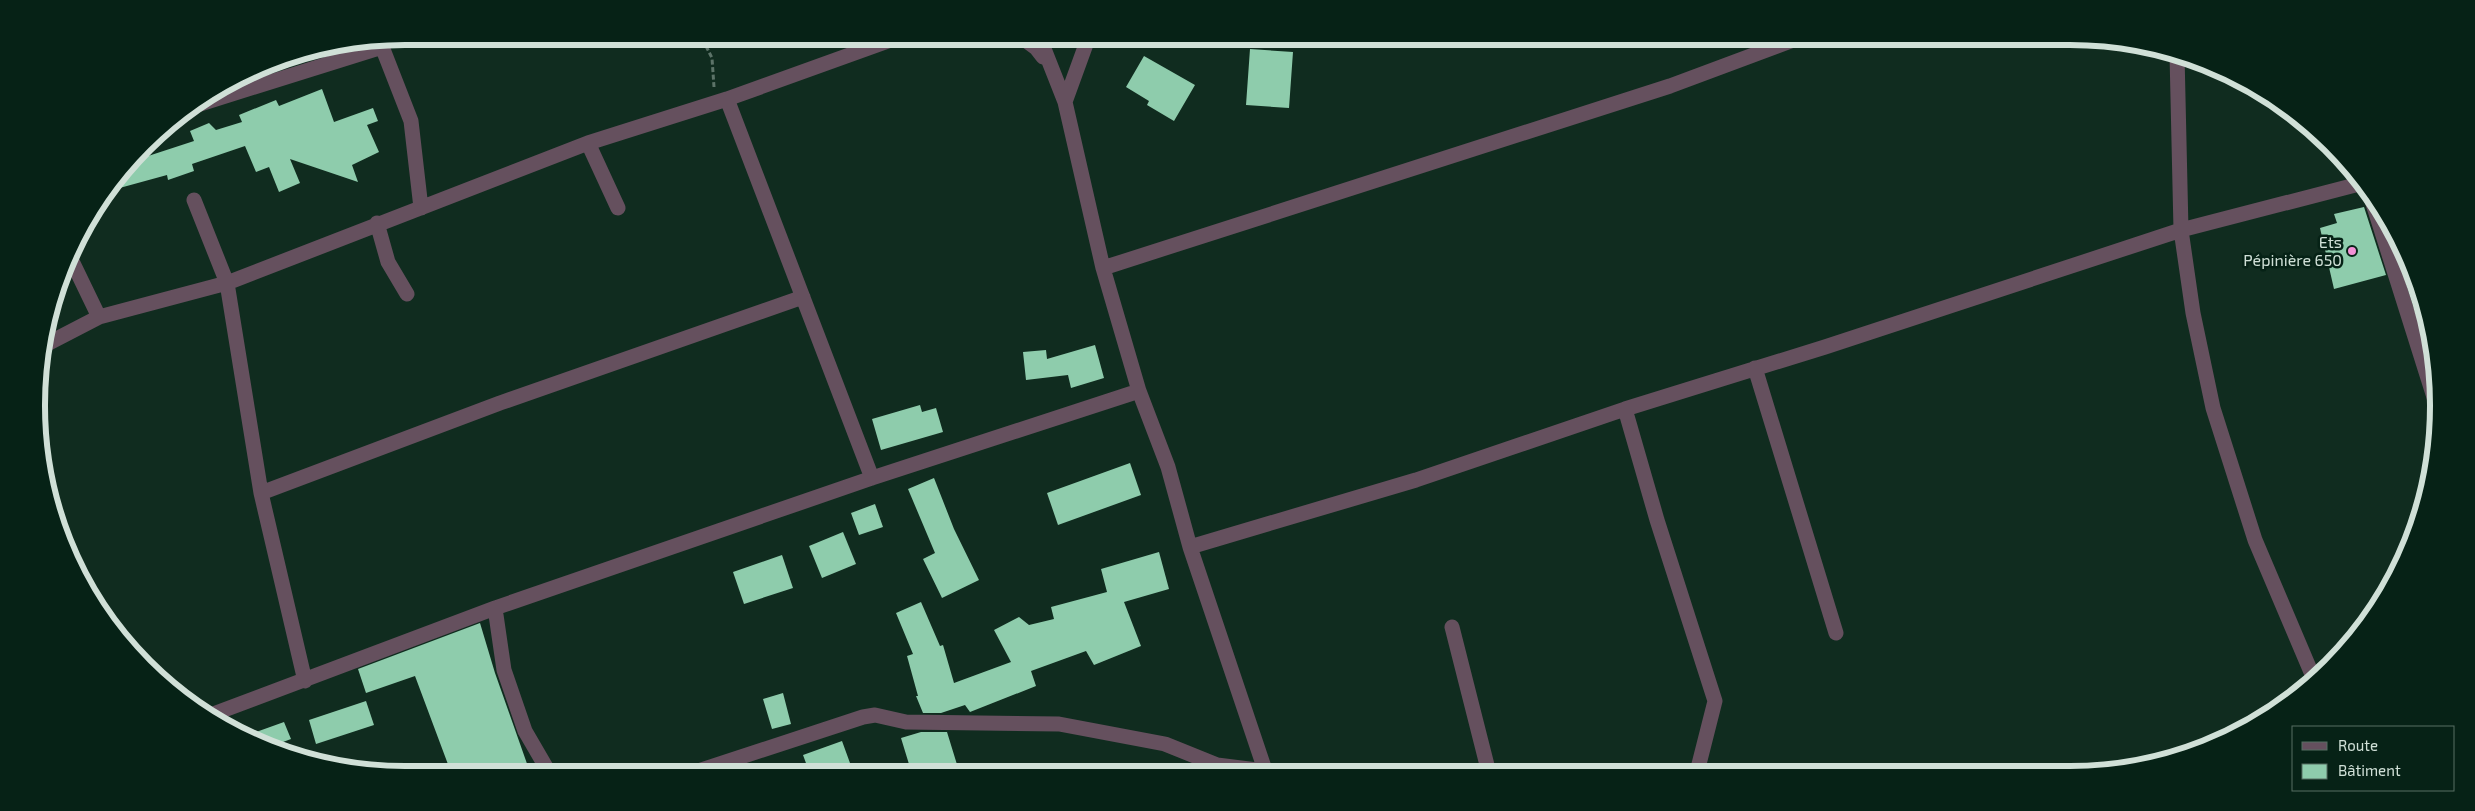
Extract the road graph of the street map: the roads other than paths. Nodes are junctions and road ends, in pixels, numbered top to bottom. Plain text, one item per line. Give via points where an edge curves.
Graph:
1 (877, 45) edge
2 (1032, 45) edge
3 (1041, 45) edge
4 (1086, 45) edge
5 (1780, 45) edge
6 (381, 46) edge
7 (368, 47) edge
8 (1047, 62) junction
9 (2177, 62) edge
10 (217, 98) edge
11 (721, 101) junction
12 (1065, 102) junction
13 (588, 143) junction
14 (2356, 186) edge
15 (194, 200) dead end
16 (421, 208) junction
17 (618, 208) dead end
18 (2378, 218) edge
19 (378, 223) junction
20 (2182, 230) junction
21 (74, 264) edge
22 (1103, 268) junction
23 (227, 284) junction
24 (407, 294) dead end
25 (803, 298) junction
26 (99, 317) junction
27 (51, 342) edge
28 (1755, 368) junction
29 (2429, 381) edge
30 (1140, 390) junction
31 (1625, 409) junction
32 (872, 478) junction
33 (261, 493) junction
34 (1190, 547) junction
35 (494, 608) junction
36 (1452, 627) dead end
37 (1836, 633) dead end
38 (2311, 673) edge
39 (304, 681) junction
40 (217, 713) edge
41 (545, 766) edge
42 (713, 766) edge
43 (1224, 766) edge
44 (1264, 766) edge
45 (1487, 766) edge
46 (1699, 766) edge

1 - 11 street
2 - 8 street
3 - 8 street
4 - 12 street
5 - 22 street via 1670,86
6 - 16 street via 411,121
7 - 10 street
8 - 12 street
9 - 20 street
11 - 13 street
11 - 25 street
12 - 22 street
13 - 16 street
13 - 17 street
14 - 20 street
15 - 23 street
16 - 19 street
18 - 29 street
19 - 23 street
19 - 24 street via 388,262
20 - 28 street
20 - 38 street via 2193,313 2213,408 2255,540
21 - 26 street
22 - 30 street
23 - 26 street
23 - 33 street
25 - 32 street
25 - 33 street via 500,403
26 - 27 street
28 - 31 street
28 - 37 street
30 - 32 street
30 - 34 street via 1168,467
31 - 34 street via 1416,480
31 - 46 street via 1715,701
32 - 35 street
33 - 39 street
34 - 44 street
35 - 39 street
35 - 41 street via 504,670 525,731
36 - 45 street
39 - 40 street
42 - 43 street via 863,717 875,716 906,722 1059,724 1166,744

